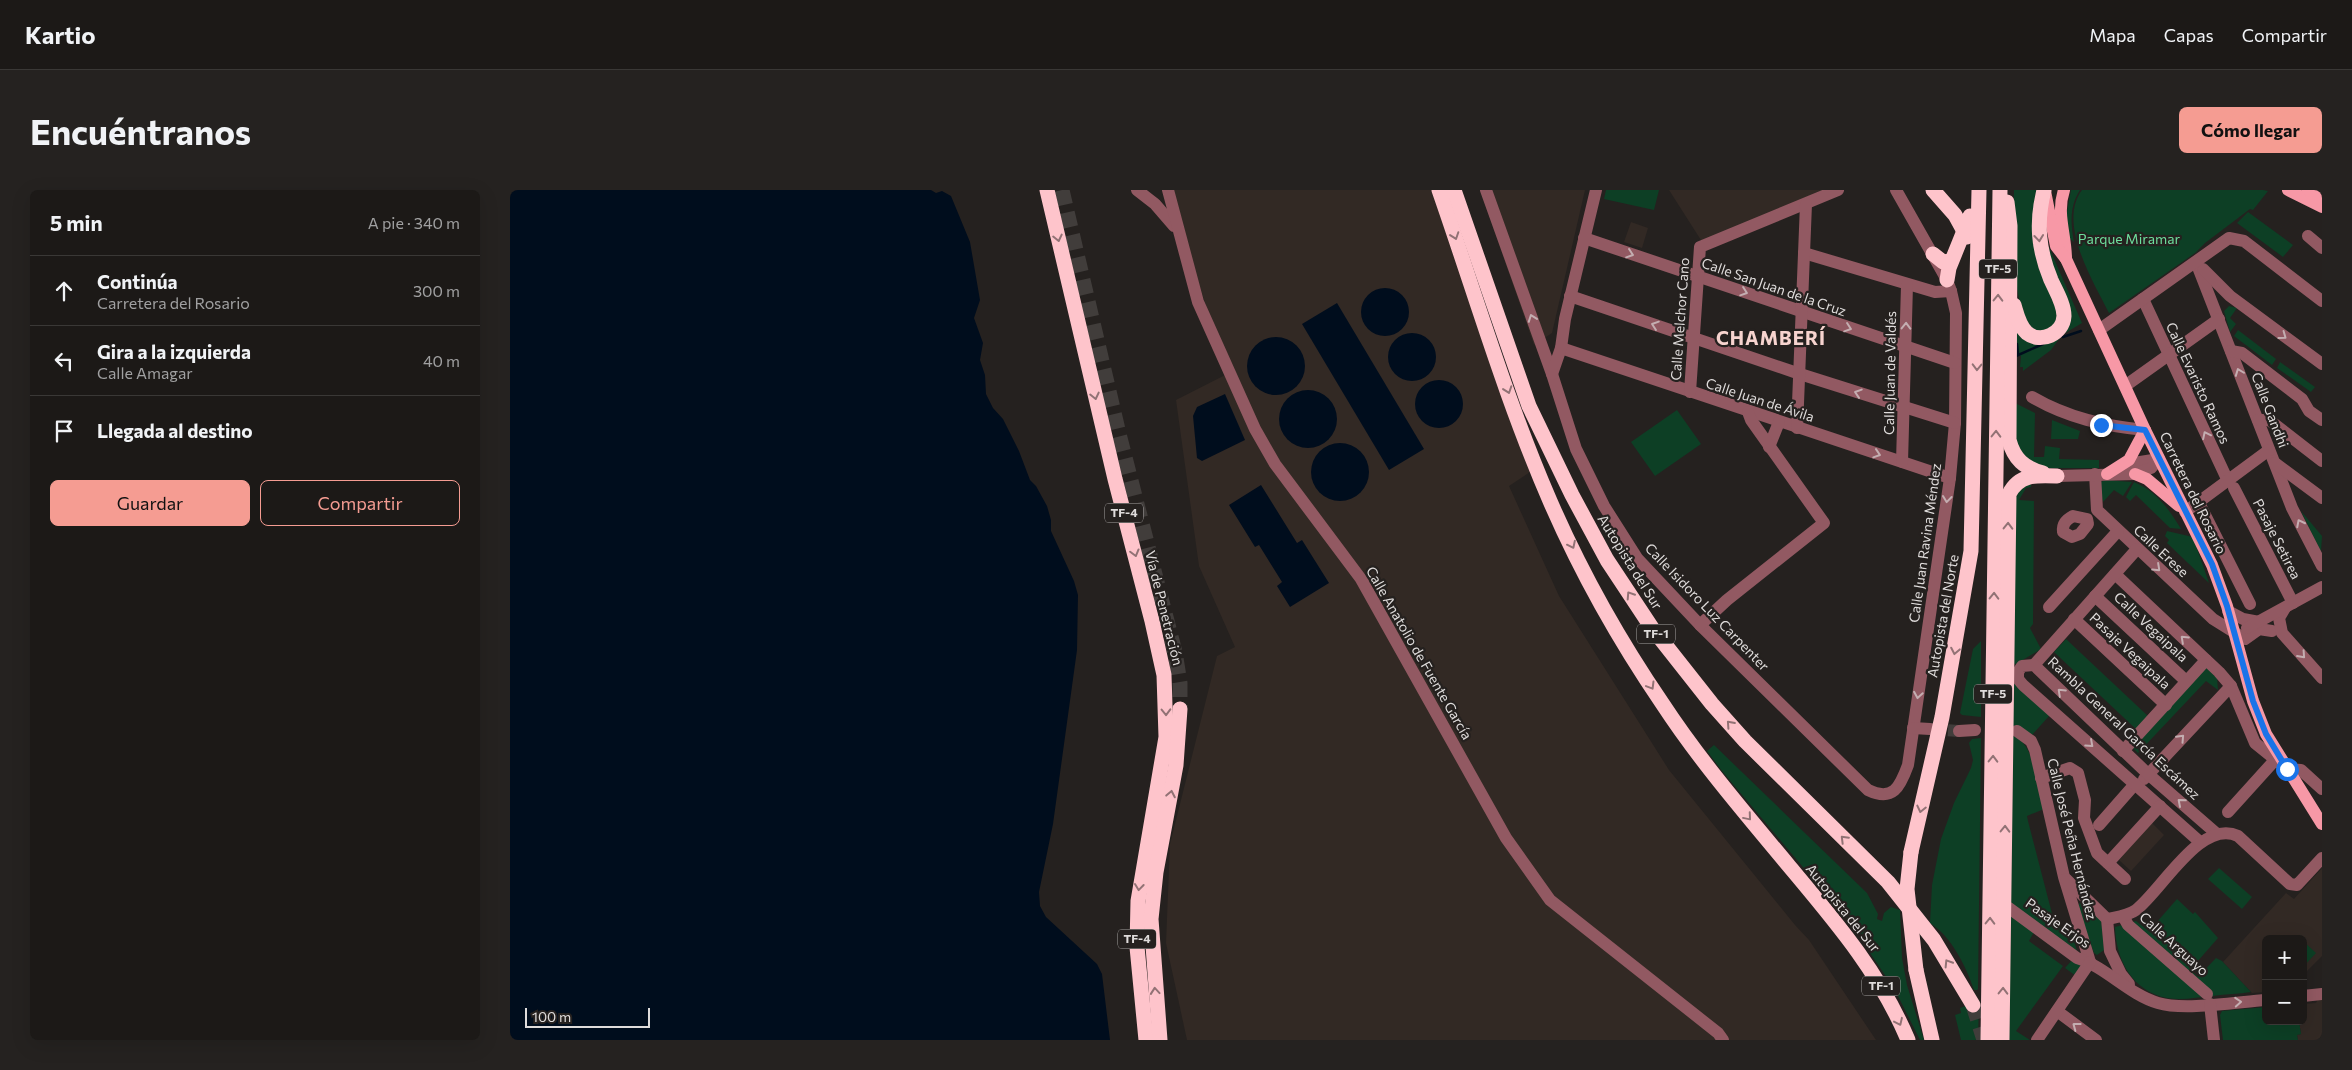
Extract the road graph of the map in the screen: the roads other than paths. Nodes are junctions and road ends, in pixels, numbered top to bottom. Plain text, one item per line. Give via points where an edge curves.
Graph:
1 (1047, 190) edge
2 (1137, 190) edge
3 (1439, 190) edge
4 (1454, 190) edge
5 (1486, 190) edge
6 (1596, 190) edge
7 (1838, 190) edge
8 (1896, 190) edge
9 (1933, 190) edge
10 (1970, 190) edge
11 (1979, 190) edge
12 (2000, 190) edge
13 (2005, 190) edge
14 (2044, 190) edge
15 (2064, 190) edge
16 (2069, 190) edge
17 (2288, 190) edge
18 (1168, 193) edge
19 (2313, 193) edge
20 (1152, 194) edge
21 (1806, 204) junction
22 (2322, 207) edge
23 (2062, 229) junction
24 (1177, 230) junction
25 (2308, 236) dead end
26 (1584, 238) junction
27 (1967, 238) junction
28 (2322, 248) edge
29 (1804, 252) junction
30 (1933, 254) junction
31 (2066, 259) junction
32 (1952, 261) junction
33 (2196, 262) junction
34 (1698, 277) junction
35 (1907, 285) junction
36 (1949, 285) junction
37 (2211, 286) junction
38 (2317, 289) edge
39 (2010, 290) junction
40 (1570, 296) junction
41 (2230, 296) junction
42 (2143, 299) junction
43 (2322, 301) edge
44 (1978, 304) junction
45 (1802, 312) junction
46 (2216, 314) junction
47 (2099, 330) junction
48 (1540, 337) junction
49 (1694, 338) junction
50 (1559, 343) junction
51 (1906, 347) junction
52 (1997, 347) junction
53 (2231, 351) junction
54 (2168, 355) junction
55 (1955, 363) junction
56 (2322, 364) edge
57 (1551, 369) junction
58 (1800, 374) junction
59 (2125, 386) junction
60 (1690, 392) junction
61 (2032, 397) dead end
62 (2009, 398) junction
63 (1904, 408) junction
64 (1748, 412) junction
65 (2258, 420) junction
66 (2322, 420) edge
67 (1779, 422) junction
68 (1955, 423) junction
69 (1797, 428) junction
70 (2145, 430) junction
71 (1769, 447) junction
72 (2269, 450) junction
73 (2159, 459) junction
74 (2322, 460) edge
75 (1902, 462) junction
76 (2275, 463) junction
77 (2101, 474) junction
78 (2135, 474) junction
79 (2057, 476) junction
80 (1950, 478) junction
81 (2231, 483) junction
82 (2322, 498) edge
83 (2198, 501) junction
84 (2185, 512) junction
85 (2118, 531) junction
86 (2137, 549) junction
87 (2322, 566) edge
88 (2115, 574) junction
89 (2322, 587) edge
90 (2095, 596) junction
91 (2250, 604) dead end
92 (2289, 605) junction
93 (2049, 607) dead end
94 (2228, 611) junction
95 (2074, 619) junction
96 (2259, 622) junction
97 (1700, 625) junction
98 (2277, 632) junction
99 (2235, 634) junction
100 (2206, 660) junction
101 (2242, 661) junction
102 (2037, 668) junction
103 (2322, 678) edge
104 (2186, 681) junction
105 (2023, 685) junction
106 (2231, 686) junction
107 (2166, 705) junction
108 (1180, 709) tunnel mouth
109 (1913, 728) junction
110 (1930, 729) tunnel mouth
111 (1975, 730) dead end
112 (1959, 731) tunnel mouth
113 (2017, 731) dead end
114 (2124, 751) junction
115 (2275, 760) junction
116 (2287, 769) junction
117 (2148, 774) junction
118 (2042, 778) junction
119 (2136, 785) junction
120 (2321, 788) edge
121 (2304, 794) junction
122 (1880, 796) joint
123 (2160, 806) junction
124 (2228, 812) dead end
125 (2098, 824) dead end
126 (2322, 824) edge
127 (2218, 834) junction
128 (1155, 841) junction
129 (2200, 842) junction
130 (2322, 858) edge
131 (2108, 863) junction
132 (2064, 877) junction
133 (2125, 879) dead end
134 (2086, 899) junction
135 (2072, 905) junction
136 (2009, 908) dead end
137 (2123, 916) junction
138 (2107, 919) junction
139 (2110, 951) junction
140 (2090, 962) junction
141 (2135, 991) junction
142 (2322, 994) edge
143 (2307, 996) edge
144 (2208, 999) junction
145 (2262, 1000) edge
146 (1973, 1005) tunnel mouth
147 (2057, 1012) junction
148 (1146, 1040) edge
149 (1160, 1040) edge
150 (1724, 1040) edge
151 (1908, 1040) edge
152 (1932, 1040) edge
153 (1988, 1040) edge
154 (2002, 1040) edge
155 (2037, 1040) edge
156 (2096, 1040) edge
157 (2214, 1040) edge

1 -> 128 highway, Vía de Penetración / TF-4 via 1114,479 1163,668 1166,737
2 - 20 street
3 -> 151 highway, Autopista del Sur / TF-1 via 1521,428 1550,501 1583,568 1661,702 1736,802 1847,935 1870,967
146 -> 4 highway, Autopista del Sur / TF-1 via 1934,940 1888,882 1745,741 1712,704 1652,628 1607,560 1529,406
48 -> 5 street, Calle Isidoro Luz Carpenter
6 - 26 street
7 - 21 street
8 - 30 street, Calle Juan Ravina Méndez
9 - 27 highway via 1954,215
10 - 27 highway
11 - 44 highway, Autopista del Norte / TF-5
52 -> 12 highway, TF-5
13 - 39 highway via 2010,226
14 - 31 main road, Carretera del Rosario via 2056,246
14 -> 39 highway via 2039,209 2039,239 2041,255 2064,313 2060,328 2048,337 2027,333 2017,318
15 - 23 main road, Carretera del Rosario via 2059,216
16 - 23 main road
17 - 19 main road
18 - 20 street via 1164,200 1158,201
18 - 24 street, Calle Anatolio de Fuente García
19 - 22 main road
20 - 24 street
21 - 29 street
21 - 34 street, Calle Melchor Cano via 1700,247
23 - 31 main road, Carretera del Rosario
24 - 150 street, Calle Anatolio de Fuente García via 1198,302 1255,429 1275,464 1361,579 1506,838 1550,900
25 - 28 street
26 -> 34 street, Calle San Juan de la Cruz
26 - 40 street
27 - 32 highway
27 - 44 highway via 1970,290
29 - 35 street
29 - 45 street
30 - 32 highway via 1943,262
30 - 36 street, Calle Juan Ravina Méndez
31 - 47 main road, Carretera del Rosario
32 - 36 highway
33 - 37 street, Calle Gandhi
33 - 38 street via 2230,238 2237,238
33 - 42 street
34 -> 45 street, Calle San Juan de la Cruz
34 - 49 street, Calle Melchor Cano
35 - 36 street via 1935,292
51 -> 35 street, Calle Juan de Valdés
36 - 55 street, Calle Juan Ravina Méndez via 1956,312
37 - 41 street
37 - 46 street, Calle Gandhi
38 - 43 street
39 - 62 highway
49 -> 40 street
40 - 50 street
41 - 46 street
41 -> 56 street
42 - 47 street
42 - 54 street, Calle Evaristo Ramos
44 -> 152 highway, Autopista del Norte / TF-5, bridge via 1971,551 1944,707 1911,852 1907,889 1916,970
45 -> 51 street, Calle San Juan de la Cruz
45 - 58 street
46 - 53 street, Calle Gandhi
46 - 54 street
47 - 59 main road, Carretera del Rosario
48 - 50 street, Calle Juan de Ávila
48 - 57 street, Calle Isidoro Luz Carpenter
49 - 58 street
49 - 60 street, Calle Melchor Cano
50 - 57 street
50 - 60 street, Calle Juan de Ávila
51 - 55 street, Calle San Juan de la Cruz
51 - 63 street, Calle Juan de Valdés
52 - 62 highway
153 -> 52 highway, TF-5
65 -> 53 street, Calle Gandhi
53 - 66 street via 2242,353 2302,399 2309,411
54 - 59 street
81 -> 54 street, Calle Evaristo Ramos
55 - 68 street, Calle Juan Ravina Méndez
57 - 97 street, Calle Isidoro Luz Carpenter via 1576,449 1604,506 1637,558
63 -> 58 street
58 - 69 street
59 - 70 main road, Carretera del Rosario
60 - 64 street, Calle Juan de Ávila
61 - 70 street via 2062,413 2101,425
62 - 79 highway via 2009,440 2015,456 2028,469
63 - 68 street
63 - 75 street, Calle Juan de Valdés
64 - 67 street, Calle Juan de Ávila
64 - 71 street
65 - 72 street, Calle Gandhi
65 - 74 street via 2269,420
67 - 69 street, Calle Juan de Ávila
67 - 71 street
68 - 80 street, Calle Juan Ravina Méndez
69 -> 75 street, Calle Juan de Ávila
70 - 73 main road, Carretera del Rosario
70 - 77 main road via 2129,460
71 - 97 street via 1824,523
72 - 76 street, Calle Gandhi
72 - 81 street
73 - 77 street
73 - 78 street via 2151,468
73 - 84 main road, Carretera del Rosario
75 - 80 street, Calle Juan de Ávila
76 - 82 street
87 -> 76 street, Calle Gandhi via 2292,508
77 - 78 street
77 - 79 street
77 - 85 street, Calle Erese via 2097,510
78 - 84 main road via 2152,483
154 -> 79 highway via 2008,494 2026,477
80 -> 109 street, Calle Juan Ravina Méndez
81 - 83 street
81 - 92 street, Pasaje Setirea
83 - 84 street
83 - 91 street
84 - 94 main road, Carretera del Rosario via 2212,564
85 - 86 street, Calle Erese
85 - 93 street
86 - 88 street
86 -> 99 street, Calle Erese via 2213,619
88 - 90 street
100 -> 88 street
89 - 92 street
90 - 95 street
90 - 104 street, Calle Vegaipala
92 - 96 street
92 - 98 street via 2279,618
94 - 96 street via 2243,619
94 - 99 main road, Carretera del Rosario
95 - 102 street
95 - 107 street, Pasaje Vegaipala
96 - 99 street
97 - 122 street, Calle Isidoro Luz Carpenter via 1868,790
98 - 99 street via 2259,629 2245,639
98 - 101 street via 2257,636 2248,646
98 -> 103 street
99 - 101 main road, Carretera del Rosario
100 - 104 street
100 - 106 street
101 - 116 main road, Carretera del Rosario via 2266,734
102 - 105 street via 2039,676 2036,683
102 - 105 street, Rambla General García Escámez via 2022,666 2018,679
114 -> 102 street, Rambla General García Escámez
104 - 107 street
105 -> 119 street
106 - 115 street via 2255,744
117 -> 106 street
107 - 114 street
128 -> 108 highway, Vía de Penetración / TF-4 via 1176,765
109 - 110 street
109 - 122 street, Calle Juan Ravina Méndez via 1908,765 1901,782 1890,794
111 - 112 street
113 - 118 street, Calle José Peña Hernández via 2031,741
114 - 117 street, Rambla General García Escámez
115 - 116 street
115 - 124 street
116 - 120 street via 2301,770
116 - 121 main road, Carretera del Rosario
117 - 119 street
127 -> 117 street, Rambla General García Escámez
118 - 131 street via 2070,768 2078,772 2085,800 2084,818 2097,853
118 - 132 street, Calle José Peña Hernández
119 - 123 street
119 - 125 street
120 - 121 street
121 - 126 main road, Carretera del Rosario
123 - 129 street
123 - 131 street
127 - 129 street
127 - 130 street via 2229,832 2238,836 2290,884 2297,885
128 -> 148 highway, Vía de Penetración / TF-4 via 1141,877 1137,924
149 -> 128 highway, Vía de Penetración / TF-4 via 1151,919
129 - 137 street via 2135,911
131 - 133 street
132 - 134 street
132 - 135 street, Calle José Peña Hernández
134 - 135 street
134 - 138 street
135 - 140 street, Calle José Peña Hernández
136 - 140 street, Pasaje Erjos via 2077,958
137 - 138 street
137 - 144 street, Calle Arguayo via 2128,925
138 - 139 street
139 - 140 street
139 - 141 street via 2121,974
140 - 141 street, Pasaje Erjos
140 - 147 street
141 - 144 street, Pasaje Erjos via 2158,1003 2182,1005
142 - 143 street
144 -> 145 street, Pasaje Erjos
144 - 157 street
147 - 155 street
156 -> 147 street

